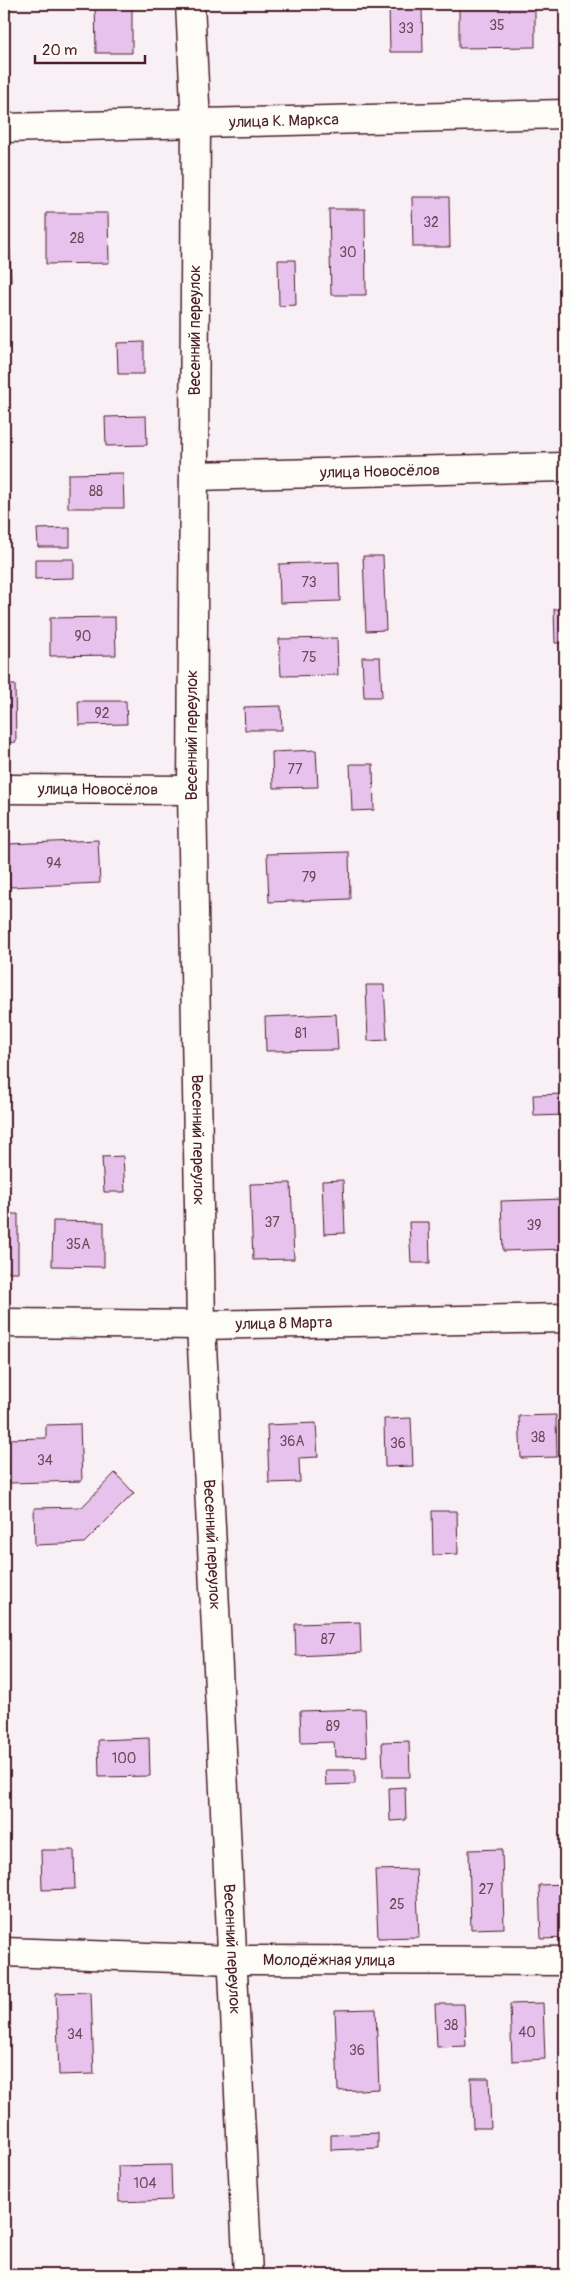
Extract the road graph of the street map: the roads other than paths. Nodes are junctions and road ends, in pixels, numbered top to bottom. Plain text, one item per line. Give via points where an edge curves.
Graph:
1 (190, 4) edge
2 (565, 114) edge
3 (196, 123) junction
4 (4, 128) edge
5 (565, 467) edge
6 (195, 476) junction
7 (4, 789) edge
8 (192, 790) junction
9 (565, 1318) edge
10 (4, 1323) edge
11 (201, 1325) junction
12 (4, 1952) edge
13 (232, 1960) junction
14 (565, 1961) edge
15 (248, 2275) edge

1 - 3 street, Весенний переулок
2 - 3 street, улица К. Маркса
3 - 4 street, улица К. Маркса
3 - 6 street, Весенний переулок
5 - 6 street, улица Новосёлов
6 - 8 street, Весенний переулок
7 - 8 street, улица Новосёлов
8 - 11 street, Весенний переулок
9 - 11 street, улица 8 Марта
10 - 11 street, улица 8 Марта
11 - 13 street, Весенний переулок
12 - 13 street, Молодёжная улица
13 - 14 street, Молодёжная улица
13 - 15 street, Весенний переулок

